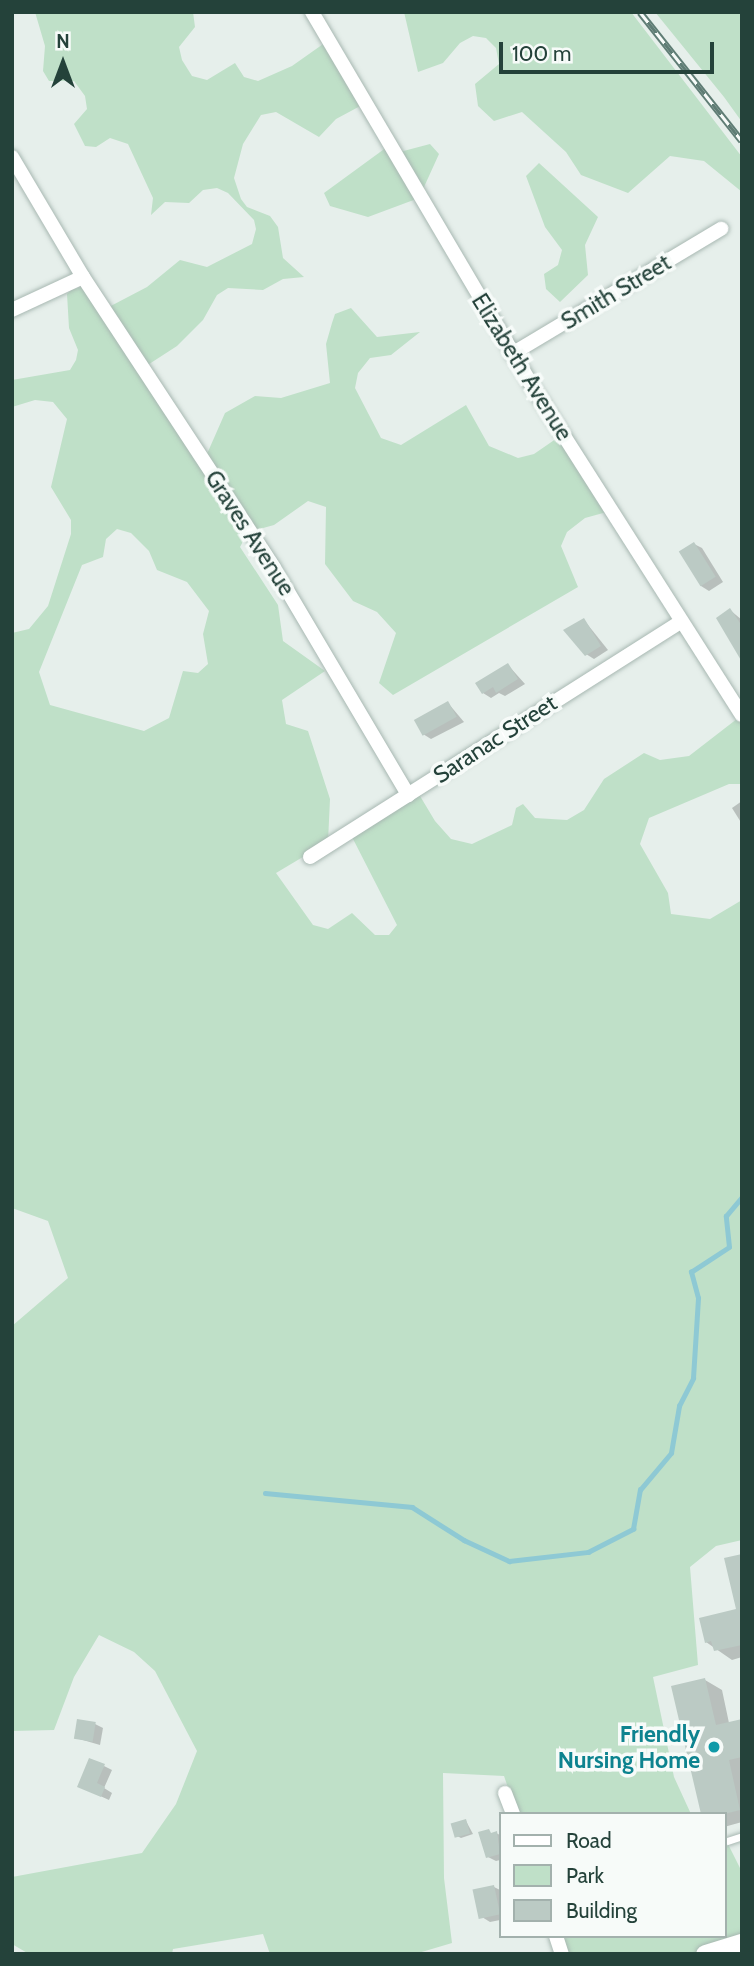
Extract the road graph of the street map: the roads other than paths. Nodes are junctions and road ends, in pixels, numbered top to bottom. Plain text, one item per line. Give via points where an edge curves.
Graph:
1 (312, 12) edge
2 (12, 157) edge
3 (721, 229) dead end
4 (83, 277) junction
5 (12, 310) edge
6 (512, 354) junction
7 (680, 622) junction
8 (742, 715) edge
9 (408, 795) junction
10 (310, 857) dead end
11 (505, 1793) dead end
12 (512, 1812) edge
13 (742, 1836) edge
14 (727, 1841) dead end
15 (742, 1943) edge
16 (705, 1954) edge

1 - 6 street, Elizabeth Avenue
2 - 4 street, Graves Avenue
3 - 6 street, Smith Street
4 - 5 street
4 - 9 street, Graves Avenue via 274,568
6 - 7 street, Elizabeth Avenue
7 - 8 street, Elizabeth Avenue
7 - 9 street, Saranac Street
9 - 10 street, Saranac Street
11 - 12 street
13 - 14 lane
15 - 16 street

